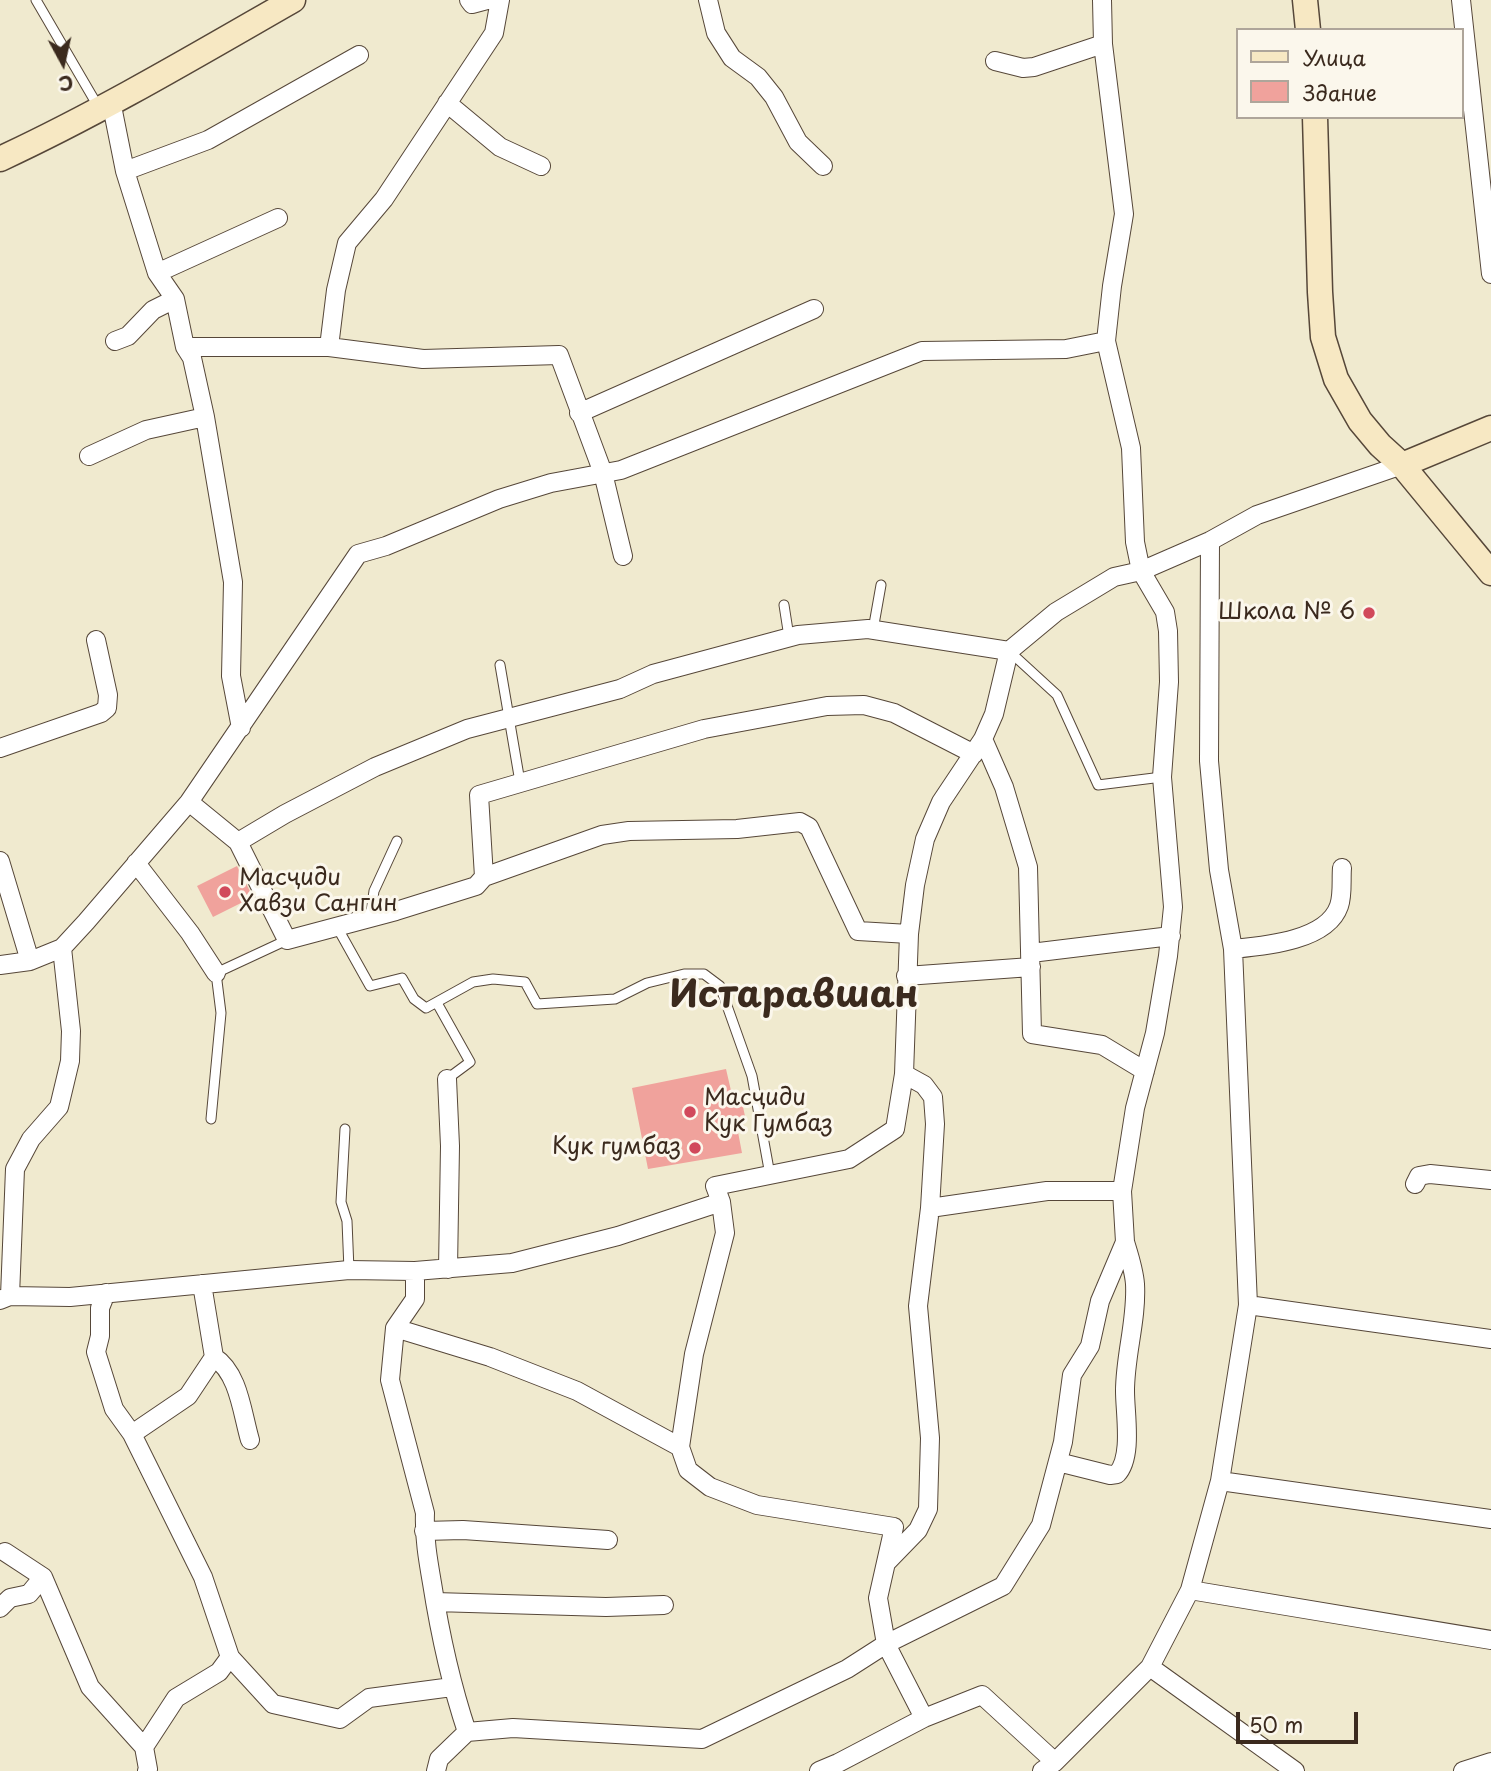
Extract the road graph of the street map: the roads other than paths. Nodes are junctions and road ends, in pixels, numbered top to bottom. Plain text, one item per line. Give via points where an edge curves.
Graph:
1 (36, 0) edge
2 (469, 0) edge
3 (487, 0) edge
4 (500, 0) edge
5 (708, 0) edge
6 (1102, 0) edge
7 (1305, 0) edge
8 (1461, 0) edge
9 (283, 3) edge
10 (1308, 28) edge
11 (1103, 44) junction
12 (359, 55) dead end
13 (995, 61) dead end
14 (447, 103) junction
15 (105, 105) junction
16 (1315, 119) edge
17 (0, 159) edge
18 (541, 166) dead end
19 (823, 166) dead end
20 (125, 171) junction
21 (278, 218) dead end
22 (157, 273) junction
23 (1491, 274) edge
24 (175, 299) junction
25 (814, 309) dead end
26 (115, 341) dead end
27 (1106, 341) junction
28 (185, 347) junction
29 (329, 347) junction
30 (579, 413) junction
31 (205, 417) junction
32 (1491, 428) edge
33 (89, 456) dead end
34 (1402, 465) junction
35 (603, 473) junction
36 (1210, 541) junction
37 (623, 556) dead end
38 (1141, 571) junction
39 (1491, 573) edge
40 (881, 585) dead end
41 (784, 605) dead end
42 (873, 630) junction
43 (789, 637) junction
44 (96, 640) dead end
45 (1009, 651) junction
46 (500, 665) dead end
47 (508, 719) junction
48 (241, 728) junction
49 (979, 747) junction
50 (0, 748) edge
51 (1162, 778) junction
52 (520, 782) junction
53 (190, 802) junction
54 (397, 841) dead end
55 (238, 842) junction
56 (0, 861) edge
57 (136, 863) junction
58 (1342, 868) dead end
59 (484, 877) junction
60 (370, 918) junction
61 (337, 927) junction
62 (909, 934) junction
63 (1171, 936) junction
64 (288, 940) junction
65 (62, 948) junction
66 (1233, 948) junction
67 (1031, 960) junction
68 (30, 961) junction
69 (0, 965) edge
70 (216, 973) junction
71 (906, 976) junction
72 (437, 1003) junction
73 (1145, 1071) junction
74 (904, 1074) junction
75 (447, 1080) joint
76 (211, 1119) dead end
77 (345, 1129) dead end
78 (771, 1174) junction
79 (1491, 1180) edge
80 (1415, 1184) dead end
81 (1122, 1191) junction
82 (721, 1202) junction
83 (930, 1208) junction
84 (1125, 1242) junction
85 (448, 1269) junction
86 (349, 1270) junction
87 (415, 1271) junction
88 (202, 1284) junction
89 (106, 1293) junction
90 (5, 1298) edge
91 (1248, 1305) junction
92 (395, 1328) junction
93 (1491, 1339) edge
94 (214, 1357) junction
95 (132, 1434) junction
96 (250, 1440) dead end
97 (680, 1447) junction
98 (1058, 1462) junction
99 (1220, 1481) junction
100 (1491, 1519) edge
101 (424, 1531) junction
102 (608, 1540) dead end
103 (5, 1552) dead end
104 (886, 1563) junction
105 (43, 1577) junction
106 (1190, 1590) junction
107 (435, 1602) junction
108 (664, 1605) dead end
109 (0, 1608) edge
110 (1491, 1640) edge
111 (886, 1644) junction
112 (230, 1657) junction
113 (1150, 1667) junction
114 (452, 1687) junction
115 (924, 1717) junction
116 (467, 1732) junction
117 (144, 1747) junction
118 (1491, 1762) edge
119 (1049, 1767) edge
120 (147, 1771) edge
121 (436, 1771) edge
122 (819, 1771) edge
123 (1295, 1771) edge
124 (1463, 1771) edge

1 - 15 lane
2 - 3 street via 472,4
4 - 14 street via 494,33
5 - 19 street via 716,33 732,58 758,77 799,142
6 - 11 street
7 - 10 main road
8 - 23 street
9 - 15 main road
11 - 13 street via 1034,67
11 - 27 street via 1124,214
12 - 20 street via 208,140
14 - 18 street via 500,147
14 - 29 street via 384,199 347,243
15 - 17 main road via 76,124
15 - 20 street
16 - 34 main road via 1324,337 1336,379 1360,421
20 - 22 street
21 - 22 street
22 - 24 street
24 - 26 street via 153,310 128,336
24 - 28 street
25 - 30 street
27 - 35 street via 1066,349 922,351 621,470
27 - 38 street via 1131,448 1135,542
28 - 29 street
28 - 31 street via 192,358
29 - 30 street via 423,359 559,355
30 - 35 street
31 - 33 street via 146,430
31 - 48 street via 233,582 231,676
32 - 34 main road
34 - 36 street via 1257,515
34 - 39 main road
35 - 37 street
35 - 48 street via 499,499 358,554
36 - 38 street
36 - 66 street via 1209,761 1219,870
38 - 45 street via 1114,578 1056,612
38 - 51 street via 1165,612 1168,631
40 - 42 lane
41 - 43 lane
42 - 43 street
42 - 45 street
43 - 47 street
44 - 50 street via 107,708
45 - 49 street via 994,714
45 - 51 lane via 1057,695 1098,785
46 - 47 lane
47 - 52 lane
47 - 55 street via 467,729 375,767
48 - 53 street
49 - 52 street via 894,713 864,705 827,706 704,729
49 - 62 street via 942,802 925,839
49 - 67 street via 1004,787 1028,867
51 - 63 street via 1173,907
52 - 59 street via 479,795
53 - 55 street
53 - 57 street
54 - 60 lane via 374,891
55 - 64 street
56 - 68 street
57 - 65 street
57 - 70 street
58 - 66 street via 1339,906 1326,924 1274,944
59 - 60 street via 476,886
59 - 62 street via 602,835 800,822 809,827 858,931
60 - 61 street
61 - 64 street
61 - 72 lane via 370,986 402,978 414,999 426,1008
62 - 71 street
63 - 67 street
63 - 73 street
64 - 70 lane
65 - 68 street
65 - 90 street via 70,1061 59,1107 31,1139 15,1170
66 - 91 street
67 - 71 street
67 - 73 street via 1032,1034 1102,1045
68 - 69 street
70 - 76 lane via 221,1013
71 - 74 street
72 - 75 lane via 470,1062
72 - 78 lane via 473,982 493,979 525,982 537,1004 615,999 646,983 704,974 720,986 752,1076
73 - 81 street
74 - 78 street via 895,1129 849,1158
74 - 83 street via 924,1085 933,1097
75 - 85 street
77 - 86 lane via 341,1202 347,1222
78 - 82 street via 715,1186
79 - 80 street via 1430,1174 1419,1176
81 - 83 street via 1047,1191
81 - 84 street
82 - 85 street via 618,1236 512,1263
82 - 97 street via 725,1233 694,1354
83 - 104 street via 918,1306 930,1438 928,1509 918,1530
84 - 98 street via 1100,1301 1090,1346 1072,1375
84 - 98 street via 1135,1281 1135,1305 1125,1389 1124,1467 1110,1475
85 - 87 street
86 - 87 street
86 - 88 street
87 - 92 street via 415,1299
88 - 89 street
88 - 94 street
89 - 90 street
89 - 95 street via 96,1352 114,1409
91 - 93 street
91 - 99 street
92 - 97 street via 490,1357 577,1391
92 - 101 street via 390,1380 425,1513
94 - 95 street via 188,1396
94 - 96 street via 231,1378
95 - 112 street via 203,1577
97 - 104 street via 688,1470 710,1487 757,1505 894,1527
98 - 111 street via 1041,1525 1003,1587
99 - 100 street
99 - 106 street
101 - 102 street
101 - 107 street
103 - 105 street
104 - 111 street via 878,1598
105 - 109 street via 29,1594 10,1598
105 - 117 street via 90,1687
106 - 110 street
106 - 113 street
107 - 108 street
107 - 114 street
111 - 115 street
111 - 116 street via 847,1670 702,1739 513,1728
112 - 114 street via 272,1704 340,1719 369,1698
112 - 117 street via 219,1672 176,1698
113 - 119 street
113 - 123 street
114 - 116 street
115 - 119 street via 982,1695
115 - 122 street
116 - 121 street via 439,1759
117 - 120 street
118 - 124 street

